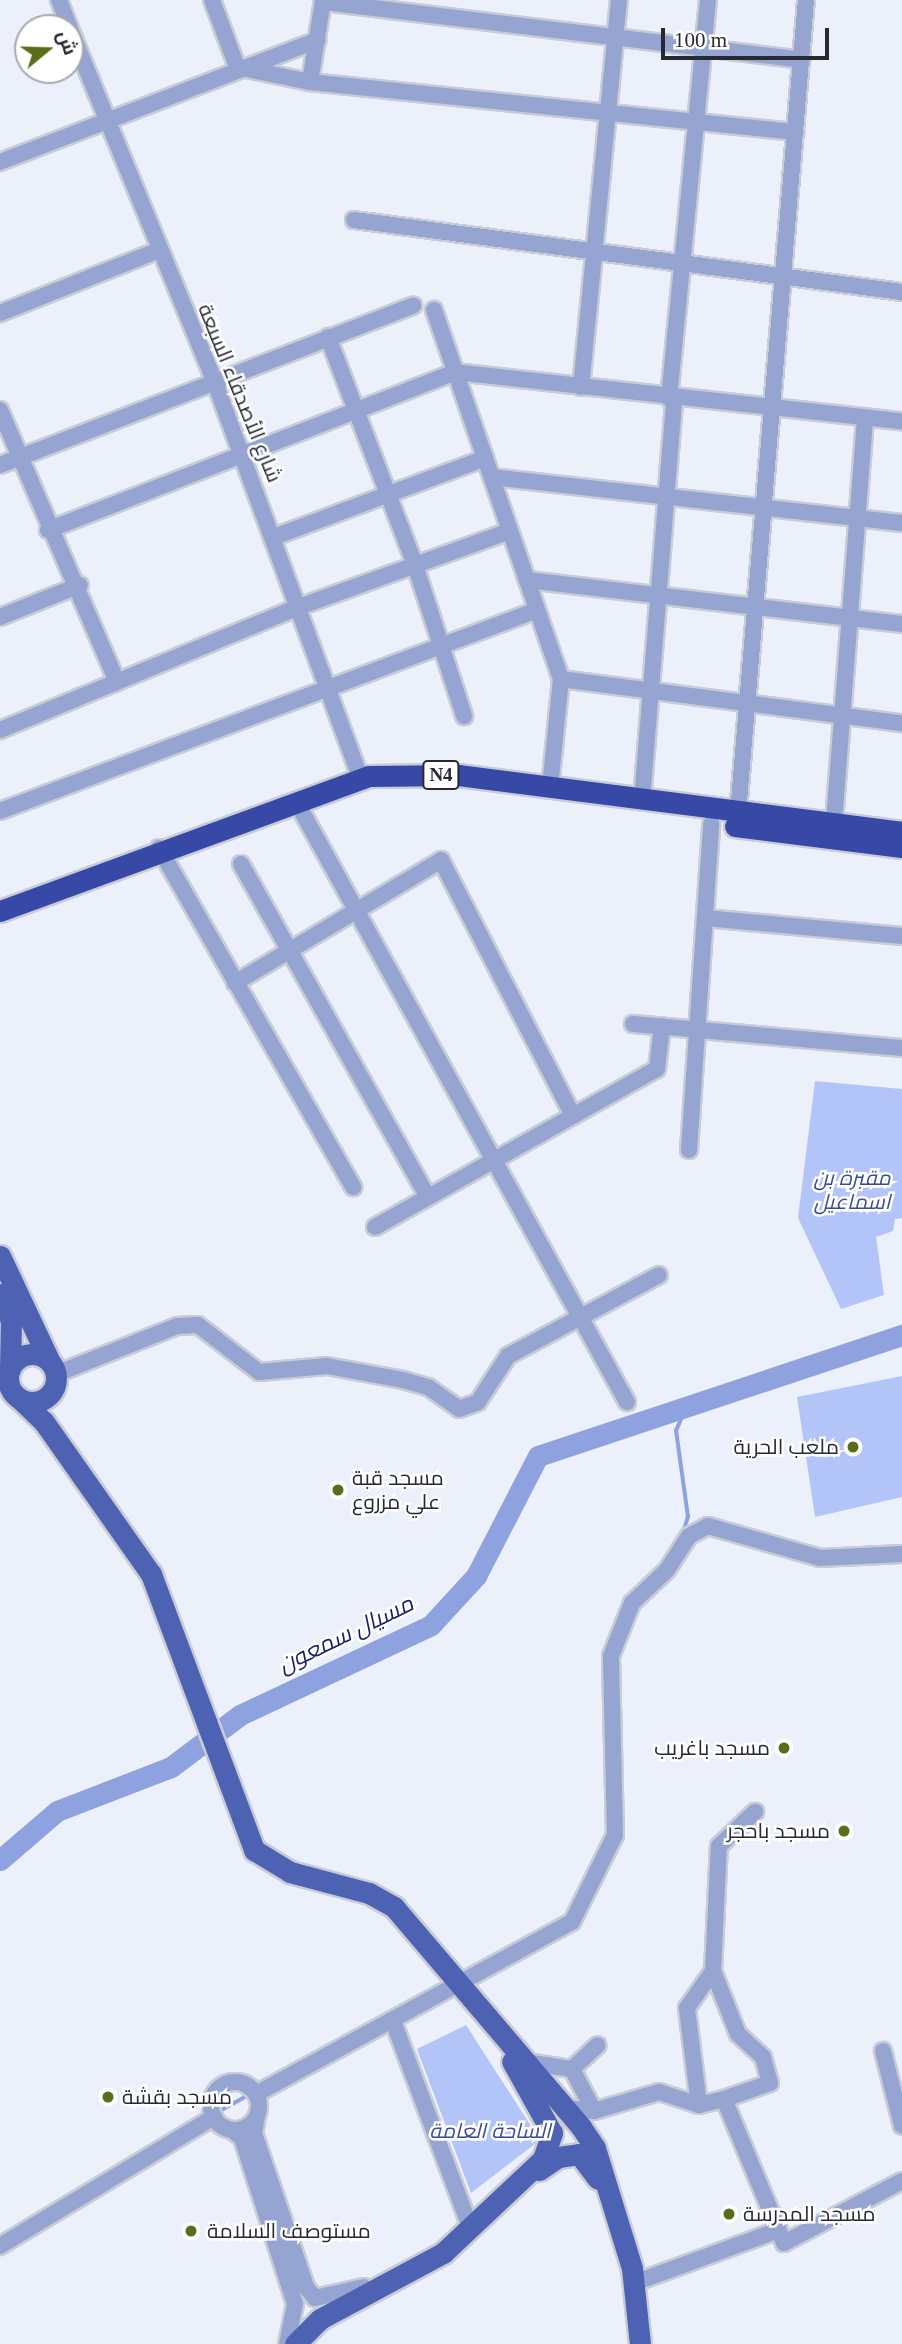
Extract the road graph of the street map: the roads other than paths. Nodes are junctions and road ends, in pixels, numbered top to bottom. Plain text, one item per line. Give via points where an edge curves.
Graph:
1 (212, 0) edge
2 (619, 0) edge
3 (708, 0) edge
4 (806, 0) edge
5 (323, 1) edge
6 (615, 37) junction
7 (317, 40) junction
8 (704, 48) junction
9 (801, 60) junction
10 (84, 63) edge
11 (237, 67) junction
12 (310, 82) junction
13 (608, 113) junction
14 (106, 119) junction
15 (696, 122) junction
16 (795, 132) junction
17 (0, 162) edge
18 (354, 220) dead end
19 (159, 250) junction
20 (594, 252) junction
21 (682, 264) junction
22 (782, 278) junction
23 (902, 292) edge
24 (413, 306) dead end
25 (434, 310) dead end
26 (0, 313) edge
27 (328, 337) junction
28 (455, 372) junction
29 (214, 380) junction
30 (581, 387) junction
31 (671, 398) junction
32 (0, 410) edge
33 (772, 410) junction
34 (354, 411) junction
35 (865, 418) junction
36 (902, 421) edge
37 (242, 453) junction
38 (20, 457) junction
39 (485, 458) junction
40 (0, 465) edge
41 (492, 477) junction
42 (385, 495) junction
43 (666, 497) junction
44 (764, 508) junction
45 (857, 518) junction
46 (902, 523) edge
47 (48, 530) junction
48 (510, 531) junction
49 (274, 537) junction
50 (415, 565) junction
51 (527, 580) junction
52 (80, 585) junction
53 (658, 596) junction
54 (296, 608) junction
55 (755, 608) junction
56 (537, 610) junction
57 (0, 617) edge
58 (849, 618) junction
59 (902, 624) edge
60 (442, 645) junction
61 (116, 679) junction
62 (561, 679) junction
63 (329, 686) junction
64 (651, 691) junction
65 (747, 703) junction
66 (841, 715) junction
67 (464, 716) dead end
68 (902, 723) edge
69 (0, 730) edge
70 (360, 776) junction
71 (550, 787) junction
72 (642, 807) junction
73 (301, 810) junction
74 (0, 811) edge
75 (738, 813) junction
76 (834, 822) junction
77 (711, 824) junction
78 (902, 832) edge
79 (902, 847) edge
80 (162, 854) junction
81 (241, 864) dead end
82 (0, 911) edge
83 (355, 912) junction
84 (705, 918) junction
85 (0, 923) edge
86 (902, 936) edge
87 (290, 950) junction
88 (235, 982) junction
89 (634, 1024) dead end
90 (662, 1026) junction
91 (697, 1030) junction
92 (902, 1048) edge
93 (573, 1116) junction
94 (689, 1150) dead end
95 (492, 1161) junction
96 (353, 1187) dead end
97 (428, 1197) junction
98 (375, 1227) dead end
99 (0, 1256) edge
100 (659, 1275) dead end
101 (0, 1289) edge
102 (580, 1317) junction
103 (6, 1335) edge
104 (10, 1369) junction
105 (53, 1375) junction
106 (19, 1398) junction
107 (627, 1402) dead end
108 (59, 1446) junction
109 (902, 1554) edge
110 (755, 1812) dead end
111 (713, 1971) junction
112 (461, 1985) junction
113 (483, 2011) junction
114 (393, 2021) junction
115 (598, 2045) dead end
116 (883, 2051) dead end
117 (526, 2062) junction
118 (572, 2069) junction
119 (256, 2094) junction
120 (724, 2099) junction
121 (699, 2105) junction
122 (565, 2108) junction
123 (594, 2111) junction
124 (257, 2116) junction
125 (214, 2117) junction
126 (902, 2126) edge
127 (232, 2130) junction
128 (902, 2181) edge
129 (510, 2190) junction
130 (612, 2205) junction
131 (470, 2227) junction
132 (779, 2230) junction
133 (0, 2246) edge
134 (416, 2268) junction
135 (634, 2283) junction
136 (287, 2344) edge
137 (295, 2344) edge
138 (640, 2344) edge

1 - 11 street
2 - 6 street
3 - 8 street
4 - 9 street
5 - 6 street
5 - 7 street
6 - 8 street
6 - 13 street
7 - 11 street
7 - 12 street
8 - 9 street
8 - 15 street
9 - 16 street
10 - 14 street, شارع الأصدقاء السبعة
11 - 12 street
11 - 14 street
12 - 13 street
13 - 15 street
13 - 20 street
14 - 17 street
14 - 19 street, شارع الأصدقاء السبعة
15 - 16 street
15 - 21 street
16 - 22 street
18 - 20 street
19 - 26 street
19 - 29 street, شارع الأصدقاء السبعة
20 - 21 street
20 - 30 street
21 - 22 street
21 - 31 street
22 - 23 street
22 - 33 street
24 - 27 street
25 - 28 street
27 - 29 street
27 - 34 street
28 - 30 street
28 - 34 street
28 - 39 street
29 - 37 street, شارع الأصدقاء السبعة
29 - 38 street
30 - 31 street
31 - 33 street
31 - 43 street
32 - 38 street
33 - 35 street
33 - 44 street
34 - 37 street
34 - 42 street
35 - 36 street
35 - 45 street
37 - 47 street
37 - 49 street, شارع الأصدقاء السبعة
38 - 40 street
38 - 47 street
39 - 41 street
39 - 42 street
41 - 43 street
41 - 48 street
42 - 49 street
42 - 50 street
43 - 44 street
43 - 53 street
44 - 45 street
44 - 55 street
45 - 46 street
45 - 58 street
47 - 52 street
48 - 50 street
48 - 51 street
49 - 54 street, شارع الأصدقاء السبعة
50 - 54 street
50 - 60 street
51 - 53 street
51 - 56 street
52 - 57 street
52 - 61 street
53 - 55 street
53 - 64 street
54 - 61 street
54 - 63 street, شارع الأصدقاء السبعة
55 - 58 street
55 - 65 street
56 - 60 street
56 - 62 street
58 - 59 street
58 - 66 street
60 - 63 street
60 - 67 street
61 - 69 street
62 - 64 street
62 - 71 street
63 - 70 street, شارع الأصدقاء السبعة
63 - 74 street
64 - 65 street
64 - 72 street
65 - 66 street
65 - 75 street
66 - 68 street
66 - 76 street
70 - 71 highway, N4 via 458,775
70 - 80 highway, N4
71 - 72 highway, N4
72 - 73 highway, N4 via 452,788 364,788
72 - 75 highway, N4
72 - 77 highway, N4
73 - 80 highway, N4
73 - 83 street
75 - 76 highway, N4
76 - 78 highway, N4
77 - 79 highway, N4
77 - 84 street
80 - 82 highway, N4
80 - 85 highway, N4
80 - 88 street
81 - 87 street
83 - 87 street
83 - 93 street via 441,860
83 - 95 street
84 - 86 street
84 - 91 street
87 - 88 street
87 - 97 street
88 - 96 street
89 - 90 street
90 - 91 street
90 - 93 street via 657,1069
91 - 92 street
91 - 94 street
93 - 95 street
95 - 97 street
95 - 102 street
97 - 98 street
99 - 105 main road
100 - 102 street
101 - 103 main road
102 - 105 street via 508,1356 478,1402 459,1409 428,1387 403,1380 327,1366 259,1372 198,1325 177,1326
102 - 107 street
103 - 104 main road
104 - 105 main road via 27,1354
104 - 106 main road via 9,1385
105 - 106 main road via 42,1400
105 - 108 main road
106 - 108 main road via 36,1410
108 - 112 main road via 150,1574 254,1850 290,1872 369,1893 394,1907
109 - 112 street via 820,1558 708,1526 689,1536 667,1570 632,1603 611,1656 618,1794 615,1835 597,1876 566,1929
110 - 111 street via 719,1846
111 - 120 street via 738,2034 763,2057 770,2083
111 - 121 street via 687,2008
112 - 113 main road
112 - 114 street
113 - 117 main road
113 - 129 main road via 552,2133 543,2159
114 - 119 street
114 - 131 street
115 - 118 street
116 - 126 street
117 - 118 street
117 - 122 main road
118 - 123 street
119 - 124 street
119 - 125 street via 243,2084 221,2087 212,2101
120 - 121 street
120 - 132 street
121 - 123 street via 659,2092
122 - 123 street
122 - 130 main road via 595,2148
124 - 127 street
124 - 134 street via 254,2133 315,2298
125 - 127 street
125 - 133 street
127 - 136 street via 242,2138 295,2304
128 - 132 street via 784,2243
129 - 130 main road via 558,2157 579,2154
129 - 131 main road
130 - 135 main road
131 - 134 main road
132 - 135 street
134 - 137 main road via 320,2319
135 - 138 main road

